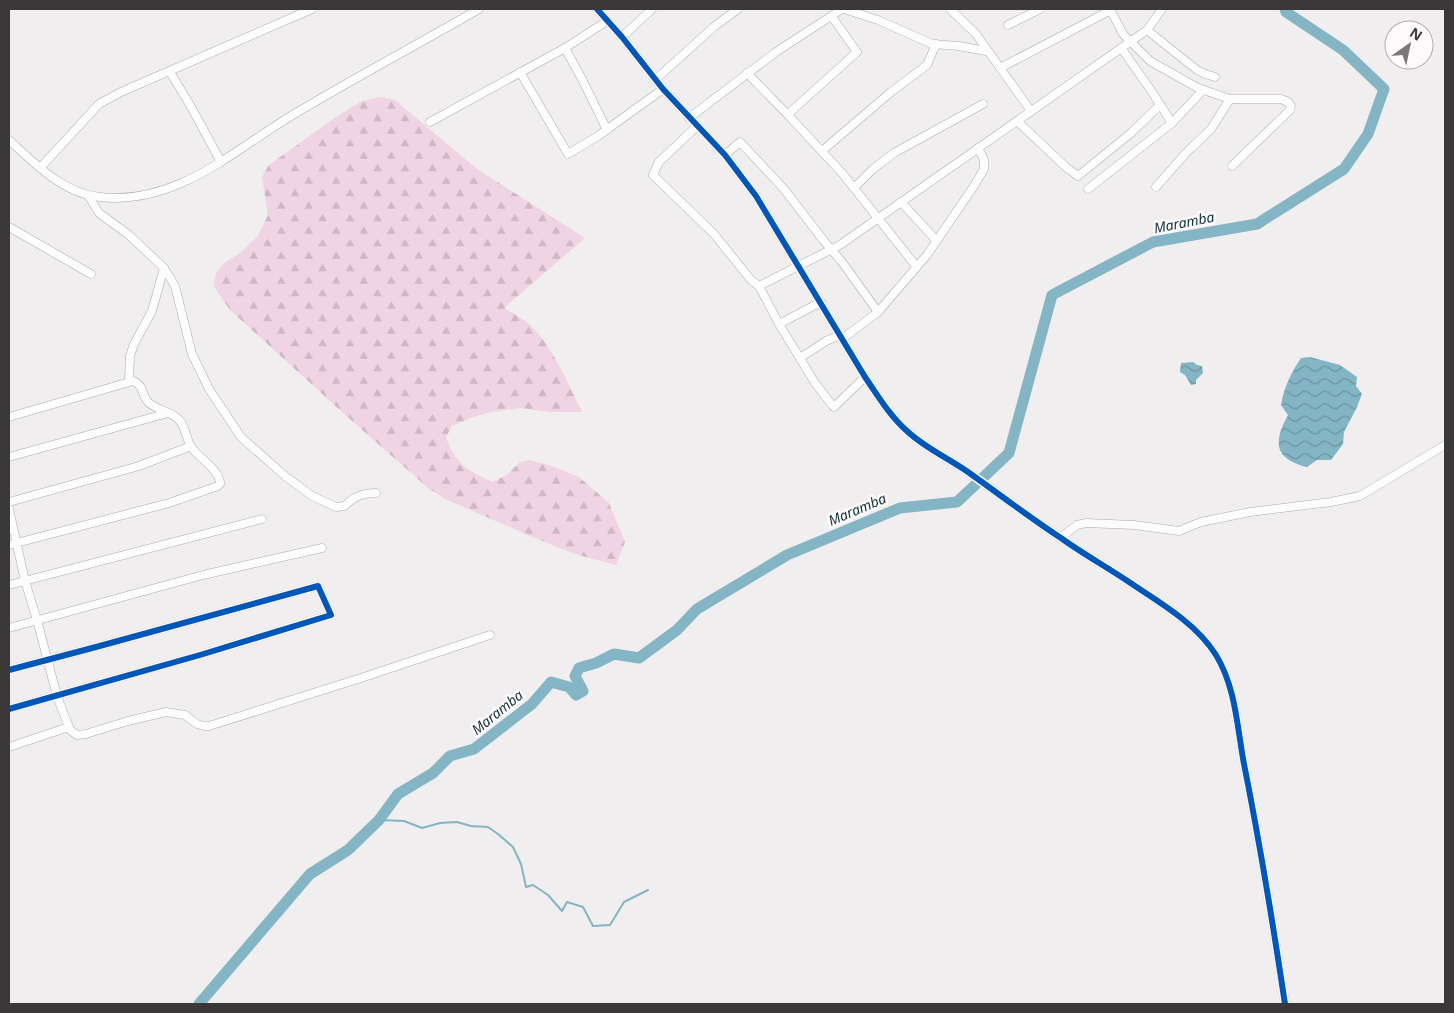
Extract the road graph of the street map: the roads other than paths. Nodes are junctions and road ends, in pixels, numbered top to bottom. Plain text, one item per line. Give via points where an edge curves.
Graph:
1 (312, 9) edge
2 (479, 9) edge
3 (597, 9) edge
4 (652, 9) edge
5 (738, 9) edge
6 (843, 9) edge
7 (950, 9) edge
8 (1040, 9) edge
9 (1110, 9) edge
10 (1162, 9) edge
11 (832, 16) junction
12 (607, 21) junction
13 (1008, 25) dead end
14 (1147, 30) junction
15 (622, 37) junction
16 (1130, 43) junction
17 (936, 44) junction
18 (564, 48) junction
19 (1122, 49) junction
20 (986, 51) junction
21 (1000, 68) junction
22 (170, 72) junction
23 (520, 72) junction
24 (747, 73) junction
25 (1215, 77) dead end
26 (655, 80) junction
27 (663, 89) junction
28 (1203, 90) junction
29 (1230, 99) junction
30 (983, 104) dead end
31 (1160, 105) junction
32 (1031, 112) junction
33 (788, 114) junction
34 (689, 118) junction
35 (1017, 121) junction
36 (430, 122) dead end
37 (1172, 122) junction
38 (697, 126) junction
39 (607, 130) junction
40 (10, 145) edge
41 (978, 148) junction
42 (822, 151) junction
43 (725, 155) junction
44 (221, 162) junction
45 (1232, 166) dead end
46 (41, 167) junction
47 (1156, 187) dead end
48 (854, 188) junction
49 (1088, 189) dead end
50 (88, 195) junction
51 (901, 202) junction
52 (878, 217) junction
53 (9, 227) edge
54 (936, 240) junction
55 (831, 249) junction
56 (799, 266) junction
57 (916, 266) junction
58 (164, 268) junction
59 (91, 274) dead end
60 (758, 286) junction
61 (821, 302) junction
62 (878, 312) junction
63 (779, 324) junction
64 (841, 337) junction
65 (800, 358) junction
66 (865, 377) junction
67 (129, 381) junction
68 (168, 413) junction
69 (9, 417) edge
70 (1445, 445) edge
71 (191, 446) junction
72 (9, 458) edge
73 (376, 493) dead end
74 (9, 502) edge
75 (9, 510) edge
76 (262, 519) dead end
77 (1060, 538) junction
78 (18, 543) junction
79 (9, 545) edge
80 (322, 548) dead end
81 (25, 581) junction
82 (9, 586) edge
83 (37, 620) junction
84 (9, 628) edge
85 (490, 635) dead end
86 (48, 660) junction
87 (9, 670) edge
88 (57, 696) junction
89 (9, 710) edge
90 (69, 727) junction
91 (9, 747) edge
92 (1285, 1004) edge

1 - 22 street
2 - 44 street via 304,108
3 - 12 street
4 - 15 street
5 - 26 street
6 - 11 street
6 - 17 street
7 - 20 street via 971,28
8 - 13 street
9 - 16 street
9 - 21 street
10 - 14 street
11 - 24 street
11 - 33 street via 857,52
12 - 15 street
12 - 18 street
14 - 16 street
14 - 25 street via 1197,70
15 - 26 street
16 - 19 street
16 - 28 street via 1153,64
17 - 20 street
17 - 42 street via 927,65
18 - 23 street
18 - 39 street
19 - 31 street
19 - 32 street
20 - 21 street
21 - 32 street
22 - 44 street
22 - 46 street via 99,104
23 - 36 street
23 - 39 street via 568,154
24 - 33 street
24 - 34 street
26 - 27 street
27 - 34 street
27 - 39 street
28 - 29 street
28 - 37 street
29 - 45 street via 1282,99 1291,106
29 - 47 street via 1211,129
30 - 48 street via 894,153
31 - 35 street via 1078,176
31 - 37 street
32 - 35 street
33 - 42 street
34 - 38 street
35 - 41 street
37 - 49 street
38 - 43 street
38 - 60 street via 659,162 654,175 701,220
40 - 46 street
41 - 51 street
41 - 54 street via 984,169
42 - 48 street
43 - 55 street via 740,142 780,184
43 - 56 street via 756,196
44 - 50 street via 193,179 140,196
46 - 50 street via 68,187
48 - 52 street
50 - 58 street via 99,213 129,235
51 - 52 street
51 - 54 street
52 - 55 street
52 - 57 street
53 - 59 street
54 - 57 street
55 - 56 street
55 - 62 street
56 - 60 street
56 - 61 street
57 - 62 street
58 - 67 street via 152,311 130,356
58 - 73 street via 175,286 192,354 209,388 241,437 285,476 312,496 336,508 345,506 355,497
60 - 63 street
61 - 63 street
61 - 64 street
62 - 64 street
63 - 65 street
64 - 65 street via 826,341
64 - 66 street
65 - 66 street via 823,396 834,407
66 - 77 street via 906,431
67 - 68 street via 142,388 148,402
67 - 69 street
68 - 71 street via 177,417
68 - 72 street
70 - 77 street via 1360,496 1250,512 1201,522 1179,531 1086,523
71 - 74 street via 139,466
71 - 78 street via 219,477 218,486
75 - 78 street
76 - 81 street
77 - 92 street via 1104,564 1182,619 1204,639 1224,670 1236,707
78 - 79 street
78 - 81 street
80 - 83 street via 203,575
81 - 82 street
81 - 83 street
83 - 84 street
83 - 86 street
85 - 90 street via 209,726 197,724 186,715 166,712 82,735 72,732
86 - 87 street
86 - 88 street
86 - 88 street via 318,586 332,615
88 - 89 street
88 - 90 street
90 - 91 street

